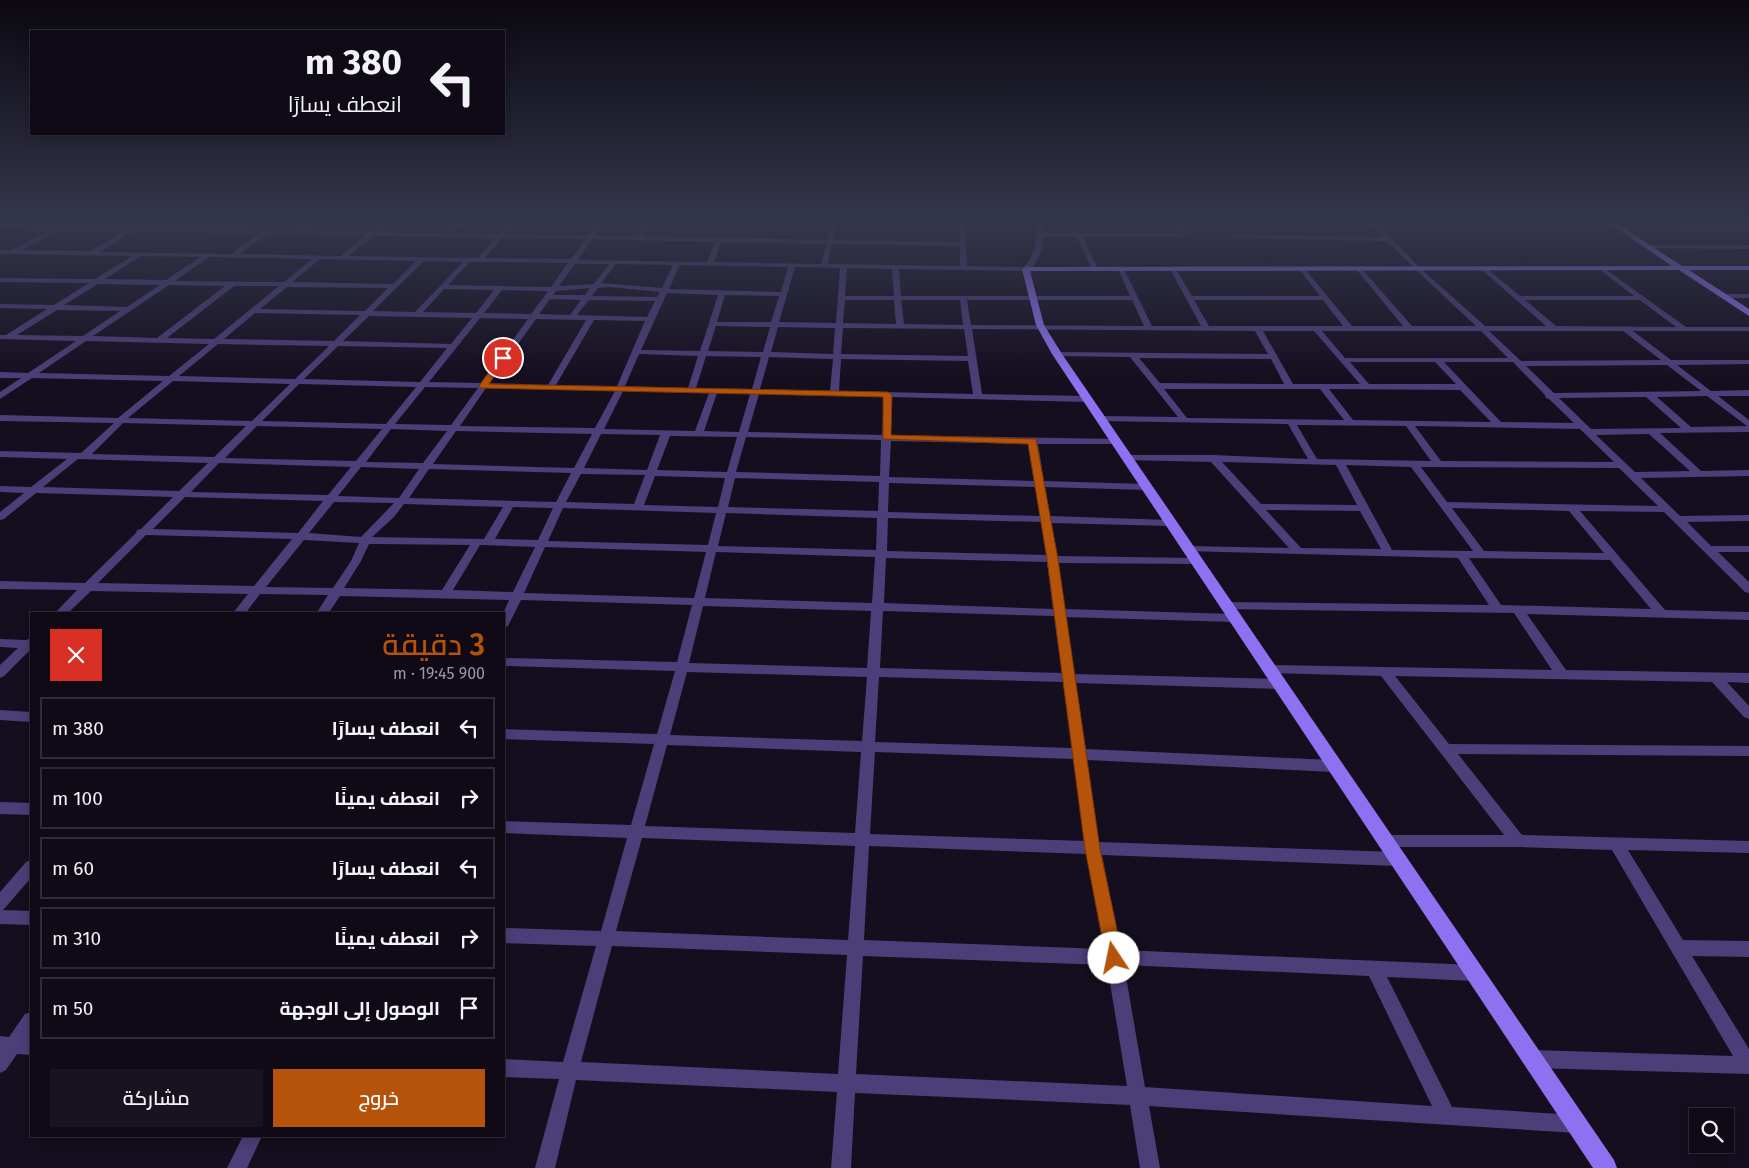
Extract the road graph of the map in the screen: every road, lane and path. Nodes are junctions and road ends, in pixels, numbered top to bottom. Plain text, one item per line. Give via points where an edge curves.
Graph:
1 (105, 276) edge
2 (178, 276) edge
3 (297, 276) edge
4 (404, 276) edge
5 (452, 276) edge
6 (563, 276) edge
7 (604, 276) edge
8 (672, 276) edge
9 (789, 276) edge
10 (843, 276) edge
11 (896, 276) edge
12 (1028, 276) edge
13 (1124, 276) edge
14 (1178, 276) edge
15 (1307, 276) edge
16 (1365, 276) edge
17 (1425, 276) edge
18 (1492, 276) edge
19 (1611, 276) edge
20 (1693, 276) edge
21 (0, 280) edge
22 (95, 282) junction
23 (167, 283) junction
24 (232, 284) junction
25 (286, 285) junction
26 (393, 286) junction
27 (596, 286) junction
28 (441, 287) junction
29 (500, 288) junction
30 (549, 293) junction
31 (722, 294) junction
32 (784, 294) junction
33 (662, 295) junction
34 (1724, 296) junction
35 (1749, 296) edge
36 (586, 298) junction
37 (841, 298) junction
38 (898, 298) junction
39 (963, 298) junction
40 (1033, 298) junction
41 (1135, 298) junction
42 (1190, 298) junction
43 (1324, 298) junction
44 (1519, 298) junction
45 (1641, 298) junction
46 (0, 306) edge
47 (56, 307) junction
48 (129, 309) junction
49 (254, 311) junction
50 (1749, 313) edge
51 (364, 314) junction
52 (417, 314) junction
53 (477, 315) junction
54 (532, 316) junction
55 (572, 317) junction
56 (591, 318) junction
57 (650, 319) junction
58 (713, 324) junction
59 (775, 325) junction
60 (839, 326) junction
61 (900, 327) junction
62 (967, 328) junction
63 (1042, 328) junction
64 (1149, 328) junction
65 (1316, 328) junction
66 (1349, 328) junction
67 (1409, 328) junction
68 (1482, 328) junction
69 (1553, 328) junction
70 (1208, 329) junction
71 (1258, 329) junction
72 (1625, 329) junction
73 (1684, 329) junction
74 (1749, 329) edge
75 (4, 337) edge
76 (84, 339) junction
77 (158, 340) junction
78 (0, 342) edge
79 (217, 342) junction
80 (334, 344) junction
81 (452, 346) junction
82 (636, 352) junction
83 (703, 353) junction
84 (767, 354) junction
85 (1057, 354) junction
86 (1132, 354) junction
87 (838, 356) junction
88 (1274, 356) junction
89 (972, 359) junction
90 (1436, 359) junction
91 (1343, 360) junction
92 (1515, 362) junction
93 (1668, 362) junction
94 (1749, 362) edge
95 (0, 375) edge
96 (30, 376) junction
97 (170, 380) junction
98 (294, 383) junction
99 (422, 385) junction
100 (483, 386) junction
101 (1158, 386) junction
102 (1290, 387) junction
103 (1323, 387) junction
104 (1367, 387) junction
105 (1462, 387) junction
106 (550, 388) junction
107 (620, 389) junction
108 (691, 391) junction
109 (714, 391) junction
110 (756, 392) junction
111 (1749, 392) edge
112 (1708, 393) junction
113 (834, 394) junction
114 (1648, 394) junction
115 (888, 395) junction
116 (0, 396) edge
117 (1549, 396) junction
118 (978, 397) junction
119 (1087, 399) junction
120 (0, 418) edge
121 (121, 419) junction
122 (1100, 419) junction
123 (1185, 421) junction
124 (1291, 422) junction
125 (1350, 422) junction
126 (254, 423) junction
127 (1409, 424) junction
128 (1749, 424) edge
129 (1499, 425) junction
130 (388, 426) junction
131 (455, 427) junction
132 (1584, 429) junction
133 (1749, 429) edge
134 (1689, 430) junction
135 (599, 431) junction
136 (1652, 431) junction
137 (666, 433) junction
138 (698, 434) junction
139 (742, 435) junction
140 (886, 438) junction
141 (1033, 441) junction
142 (1115, 441) junction
143 (0, 454) edge
144 (80, 456) junction
145 (1125, 456) junction
146 (1213, 458) junction
147 (216, 460) junction
148 (1314, 462) junction
149 (1339, 462) junction
150 (358, 464) junction
151 (1414, 464) junction
152 (1438, 464) junction
153 (427, 466) junction
154 (1622, 466) junction
155 (579, 470) junction
156 (651, 472) junction
157 (1749, 472) edge
158 (1698, 473) junction
159 (731, 474) junction
160 (1631, 475) junction
161 (885, 478) junction
162 (1040, 482) junction
163 (1146, 487) junction
164 (0, 489) edge
165 (34, 490) junction
166 (180, 494) junction
167 (330, 498) junction
168 (402, 500) junction
169 (510, 504) junction
170 (560, 505) junction
171 (1445, 506) junction
172 (638, 507) junction
173 (1259, 507) junction
174 (1363, 508) junction
175 (1572, 508) junction
176 (1666, 508) junction
177 (722, 509) junction
178 (883, 514) junction
179 (0, 517) edge
180 (1749, 518) edge
181 (1046, 519) junction
182 (1676, 519) junction
183 (1170, 523) junction
184 (141, 532) junction
185 (300, 536) junction
186 (364, 540) junction
187 (482, 542) junction
188 (542, 544) junction
189 (712, 549) junction
190 (1188, 549) junction
191 (1708, 549) junction
192 (1749, 549) edge
193 (1298, 550) junction
194 (1388, 553) junction
195 (882, 554) junction
196 (1462, 555) junction
197 (1481, 555) junction
198 (1613, 557) junction
199 (1052, 559) junction
200 (1196, 561) junction
201 (0, 585) edge
202 (85, 588) junction
203 (1749, 589) edge
204 (257, 590) junction
205 (337, 592) junction
206 (445, 594) junction
207 (516, 597) junction
208 (699, 602) junction
209 (1226, 606) junction
210 (878, 609) junction
211 (1498, 609) junction
212 (1518, 610) junction
213 (62, 612) edge
214 (240, 612) edge
215 (323, 612) edge
216 (1661, 613) junction
217 (1060, 614) junction
218 (1749, 616) edge
219 (1234, 618) junction
220 (505, 621) edge
221 (0, 643) edge
222 (30, 644) edge
223 (30, 645) edge
224 (505, 662) edge
225 (682, 667) junction
226 (1269, 669) junction
227 (873, 671) junction
228 (1384, 671) junction
229 (0, 673) edge
230 (1561, 673) junction
231 (1067, 677) junction
232 (1716, 678) junction
233 (1749, 678) edge
234 (1279, 684) junction
235 (1749, 714) edge
236 (0, 716) edge
237 (30, 717) edge
238 (505, 734) edge
239 (662, 740) junction
240 (868, 746) junction
241 (1444, 749) junction
242 (1749, 751) edge
243 (1079, 754) junction
244 (1334, 766) junction
245 (0, 808) edge
246 (30, 809) edge
247 (505, 827) edge
248 (638, 831) junction
249 (862, 839) junction
250 (1385, 841) junction
251 (1518, 841) junction
252 (1616, 843) junction
253 (1749, 847) edge
254 (1092, 849) junction
255 (1397, 859) junction
256 (30, 868) edge
257 (0, 904) edge
258 (0, 917) edge
259 (30, 918) edge
260 (505, 935) edge
261 (608, 939) junction
262 (855, 948) junction
263 (1680, 948) junction
264 (1749, 949) edge
265 (1114, 958) junction
266 (1374, 969) junction
267 (1474, 973) junction
268 (30, 1021) edge
269 (7, 1045) edge
270 (30, 1046) edge
271 (1532, 1059) junction
272 (0, 1064) edge
273 (1749, 1064) edge
274 (505, 1068) edge
275 (570, 1070) junction
276 (847, 1084) junction
277 (1139, 1096) junction
278 (1447, 1116) junction
279 (1576, 1124) junction
280 (252, 1137) edge
281 (237, 1168) edge
282 (545, 1168) edge
283 (841, 1168) edge
284 (1150, 1168) edge
285 (1606, 1168) edge

1 - 22 street
2 - 23 street
3 - 25 street
4 - 26 street
5 - 28 street
6 - 30 street
7 - 27 street
8 - 33 street
9 - 32 street
10 - 37 street
11 - 38 street
12 - 40 street
13 - 41 street
14 - 42 street
15 - 43 street
16 - 67 street
17 - 68 street
18 - 44 street
19 - 45 street
20 - 34 street
21 - 22 street
22 - 23 street
22 - 47 street
23 - 24 street
23 - 48 street
24 - 25 street
24 - 77 street
25 - 26 street
25 - 49 street
26 - 51 street
27 - 30 street
27 - 33 street via 620,286
27 - 36 street
28 - 29 street
28 - 52 street
29 - 30 street
29 - 53 street
30 - 36 street
30 - 54 street
31 - 32 street
31 - 33 street
31 - 58 street
32 - 59 street
33 - 36 street
33 - 57 street
34 - 35 street
34 - 50 street
36 - 55 street
37 - 38 street
37 - 60 street
38 - 39 street
38 - 61 street
39 - 40 street
39 - 62 street
40 - 41 street
40 - 63 street
41 - 64 street
42 - 43 street
42 - 70 street
43 - 66 street
44 - 45 street
44 - 69 street
45 - 73 street
46 - 47 street
47 - 48 street
47 - 75 street
48 - 76 street
49 - 51 street
49 - 79 street
51 - 52 street
51 - 80 street
52 - 53 street
53 - 54 street
53 - 81 street
54 - 55 street
54 - 100 street
55 - 56 street
56 - 57 street
56 - 106 street
57 - 82 street
58 - 59 street
58 - 83 street
59 - 60 street
59 - 84 street
60 - 61 street
60 - 87 street
61 - 62 street
62 - 63 street
62 - 89 street
63 - 64 street
63 - 85 street
64 - 70 street
65 - 66 street
65 - 71 street
65 - 91 street
66 - 67 street
67 - 68 street
68 - 69 street
68 - 92 street
69 - 72 street
70 - 71 street
71 - 88 street
72 - 73 street
72 - 93 street
73 - 74 street
75 - 76 street
75 - 78 street
76 - 77 street
76 - 96 street
77 - 79 street
79 - 80 street
79 - 97 street
80 - 81 street
80 - 98 street
81 - 99 street
82 - 83 street
82 - 107 street
83 - 84 street
83 - 108 street
84 - 87 street
84 - 110 street
85 - 86 street
85 - 119 street
86 - 88 street
86 - 101 street
87 - 89 street
87 - 113 street
88 - 102 street
89 - 118 street
90 - 91 street
90 - 92 street
90 - 105 street
91 - 104 street
92 - 93 street
92 - 117 street
93 - 94 street
93 - 112 street
95 - 96 street
96 - 97 street
96 - 116 street
97 - 98 street
97 - 121 street
98 - 99 street
98 - 126 street
99 - 100 street
99 - 130 street
100 - 106 street
100 - 131 street
101 - 102 street
101 - 123 street
102 - 103 street
103 - 104 street
103 - 125 street
104 - 105 street
105 - 129 street
106 - 107 street
107 - 108 street
107 - 135 street
108 - 109 street
109 - 110 street
109 - 138 street
110 - 113 street
110 - 139 street
111 - 112 street
112 - 114 street
112 - 128 street
113 - 115 street
114 - 117 street
114 - 134 street
115 - 118 street
115 - 140 street
117 - 132 street
118 - 119 street
119 - 122 street
120 - 121 street
121 - 126 street
121 - 144 street via 110,433
122 - 123 street
122 - 142 street
123 - 124 street
124 - 125 street
124 - 148 street
125 - 127 street
126 - 130 street
126 - 147 street
127 - 129 street
127 - 152 street
129 - 132 street
130 - 131 street
130 - 150 street
131 - 135 street
131 - 153 street
132 - 136 street
132 - 154 street
133 - 134 street
134 - 136 street
135 - 137 street
135 - 155 street
136 - 158 street
137 - 138 street
137 - 156 street
138 - 139 street
139 - 140 street
139 - 159 street
140 - 141 street
140 - 161 street
141 - 142 street
141 - 162 street
142 - 145 street
143 - 144 street
144 - 147 street
144 - 165 street
145 - 146 street
145 - 163 street
146 - 148 street
146 - 173 street
147 - 150 street
147 - 166 street
148 - 149 street
149 - 151 street
149 - 174 street
150 - 153 street
150 - 167 street
151 - 152 street
151 - 171 street
152 - 154 street
153 - 155 street
153 - 168 street
154 - 160 street
155 - 156 street
155 - 170 street
156 - 159 street
156 - 172 street
157 - 158 street
158 - 160 street
159 - 161 street
159 - 177 street
160 - 176 street
161 - 162 street
161 - 178 street
162 - 163 street
162 - 181 street
163 - 183 street
164 - 165 street
165 - 166 street
165 - 179 street
166 - 167 street
166 - 184 street
167 - 168 street
167 - 185 street
168 - 169 street
168 - 186 street
169 - 170 street
169 - 187 street
170 - 172 street
170 - 188 street
171 - 175 street
171 - 197 street
172 - 177 street
173 - 174 street
173 - 193 street
174 - 194 street
175 - 176 street
175 - 198 street
176 - 182 street
177 - 178 street
177 - 189 street
178 - 181 street
178 - 195 street
180 - 182 street
181 - 183 street
181 - 199 street
182 - 191 street
183 - 190 street
184 - 185 street
184 - 202 street
185 - 186 street
185 - 204 street
186 - 187 street
186 - 205 street via 360,554
187 - 188 street
187 - 206 street
188 - 189 street
188 - 207 street
189 - 195 street
189 - 208 street
190 - 193 street
190 - 200 street
191 - 192 street
191 - 203 street
193 - 194 street
194 - 196 street
195 - 199 street
195 - 210 street
196 - 197 street
196 - 211 street
197 - 198 street
198 - 216 street
199 - 200 street
199 - 217 street
200 - 209 street
201 - 202 street
202 - 204 street
202 - 213 street
204 - 205 street
204 - 214 street
205 - 206 street
205 - 215 street
206 - 207 street
207 - 208 street
207 - 220 street
208 - 210 street
208 - 225 street
209 - 211 street
209 - 219 street
210 - 217 street
210 - 227 street
211 - 212 street
212 - 216 street
212 - 230 street
216 - 218 street
217 - 219 street
217 - 231 street
219 - 226 street
221 - 222 street
223 - 229 street
224 - 225 street
225 - 227 street
225 - 239 street
226 - 228 street
226 - 234 street
227 - 231 street
227 - 240 street
228 - 230 street
228 - 241 street
230 - 232 street
231 - 234 street
231 - 243 street
232 - 233 street
232 - 235 street
234 - 244 street
236 - 237 street
238 - 239 street
239 - 240 street
239 - 248 street
240 - 243 street
240 - 249 street
241 - 242 street
241 - 251 street
243 - 244 street
243 - 254 street
244 - 250 street
245 - 246 street
247 - 248 street
248 - 249 street
248 - 261 street
249 - 254 street
249 - 262 street
250 - 251 street
250 - 255 street
251 - 252 street
252 - 253 street
252 - 263 street
254 - 255 street
254 - 265 street
255 - 267 street
256 - 257 street
258 - 259 street
260 - 261 street
261 - 262 street
261 - 275 street
262 - 265 street
262 - 276 street
263 - 264 street
263 - 273 street
265 - 266 street
265 - 277 street
266 - 267 street
266 - 278 street
267 - 271 street
268 - 269 street
269 - 270 street
269 - 272 street
271 - 273 street
271 - 279 street
274 - 275 street
275 - 276 street
275 - 282 street
276 - 277 street
276 - 283 street
277 - 278 street
277 - 284 street
278 - 279 street
279 - 285 street
280 - 281 street

